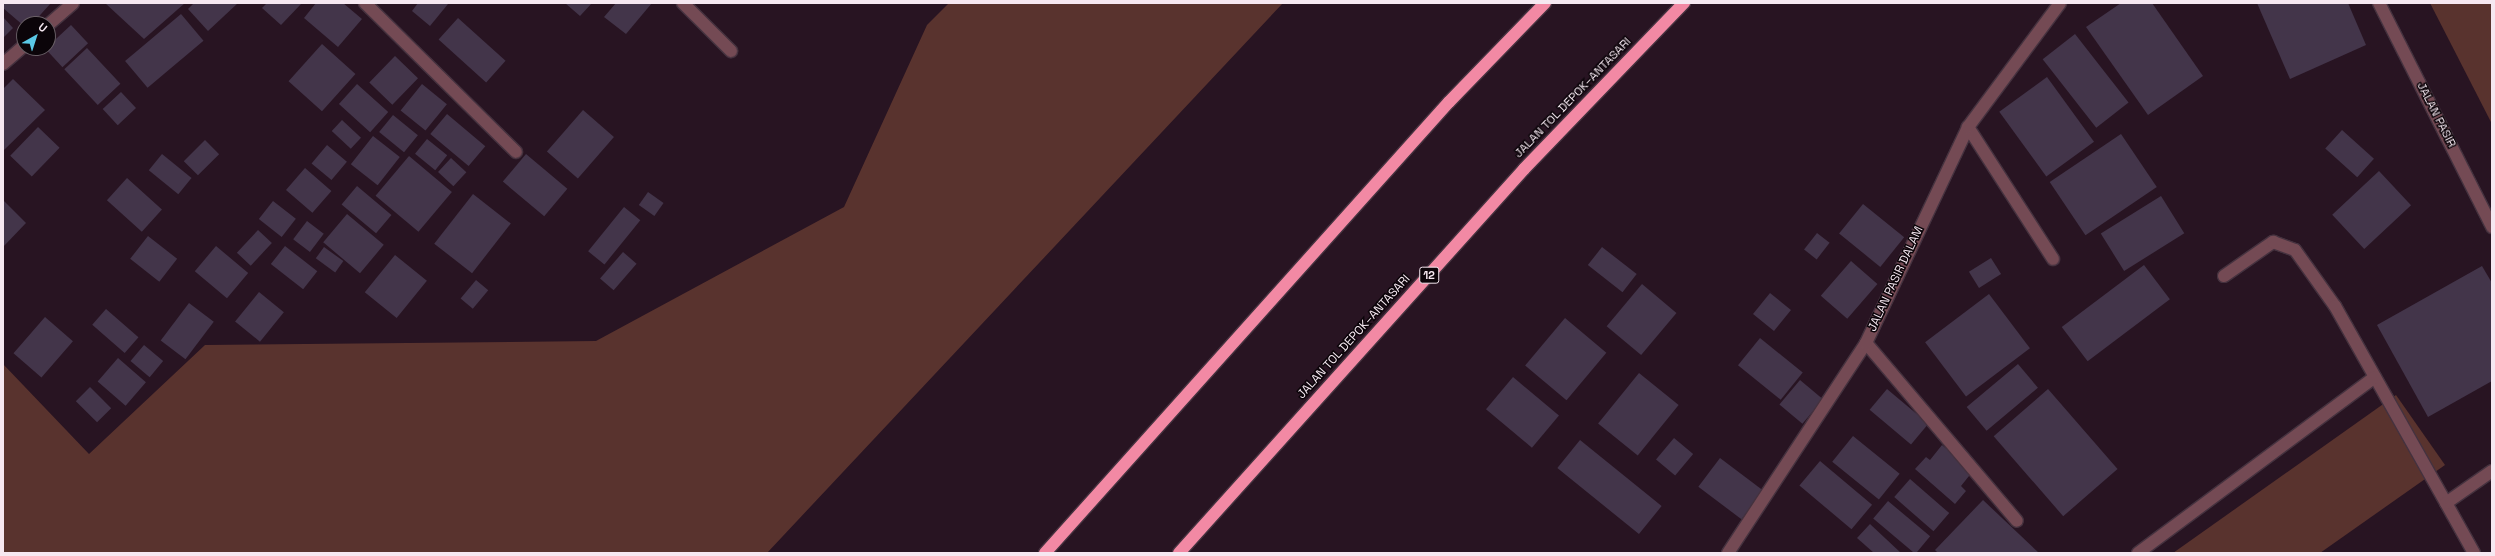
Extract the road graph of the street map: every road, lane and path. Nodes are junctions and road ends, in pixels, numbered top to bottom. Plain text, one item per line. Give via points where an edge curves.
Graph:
1 (73, 3) edge
2 (365, 3) edge
3 (683, 3) edge
4 (1545, 3) edge
5 (1684, 3) edge
6 (2060, 3) edge
7 (2379, 3) edge
8 (56, 18) edge
9 (731, 51) dead end
10 (16, 53) edge
11 (3, 64) edge
12 (1968, 127) junction
13 (516, 152) dead end
14 (2492, 227) edge
15 (2053, 259) dead end
16 (2224, 276) dead end
17 (1866, 343) junction
18 (2375, 377) junction
19 (2492, 471) edge
20 (2446, 503) junction
21 (2017, 521) dead end
22 (1045, 553) edge
23 (1179, 553) edge
24 (1728, 553) edge
25 (2138, 553) edge
26 (2474, 553) edge

1 - 8 street
2 - 13 street
3 - 9 street
4 - 22 highway via 1449,102
5 - 23 highway, JALAN TOL DEPOK–ANTASARI / 12 via 1524,169
6 - 12 street, JALAN PASIR DALAM
7 - 14 street, JALAN PASIR
10 - 11 street
12 - 15 street
12 - 17 street, JALAN PASIR DALAM
16 - 18 street via 2273,242 2295,250 2335,306
17 - 21 street
17 - 24 street, JALAN PASIR DALAM
18 - 20 street
18 - 25 street
19 - 20 street
20 - 26 street

